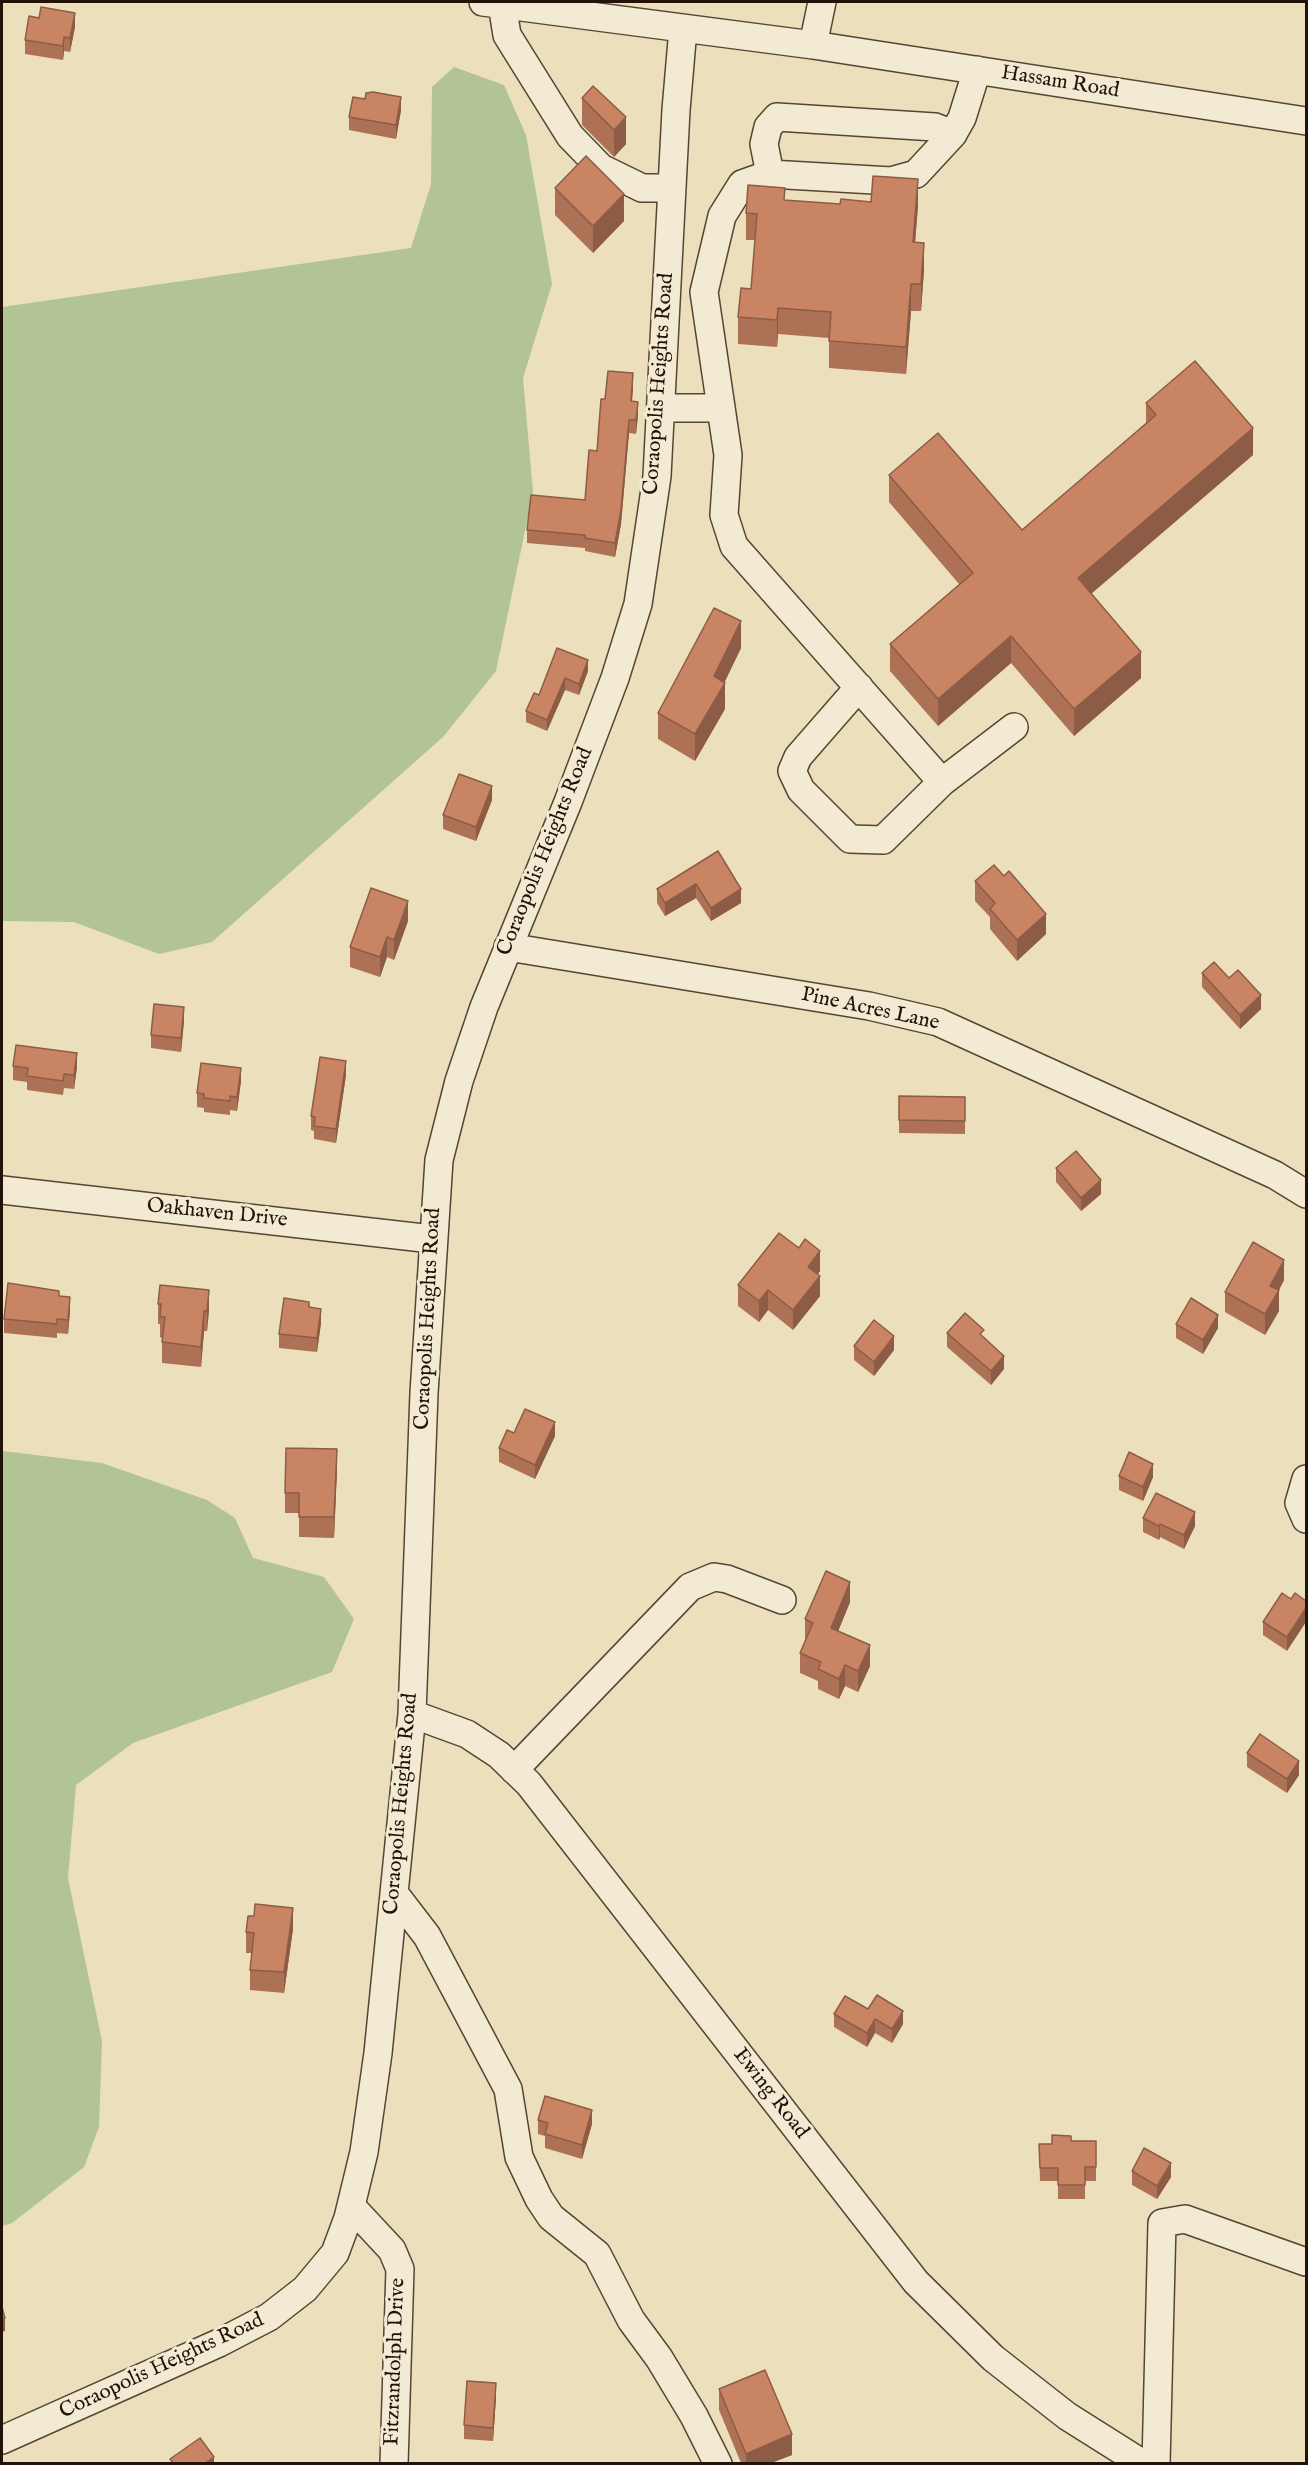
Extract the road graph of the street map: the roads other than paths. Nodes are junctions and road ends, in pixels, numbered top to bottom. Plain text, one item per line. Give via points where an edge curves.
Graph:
1 (822, 2) edge
2 (493, 3) edge
3 (569, 7) edge
4 (633, 12) edge
5 (683, 29) junction
6 (813, 45) junction
7 (977, 70) junction
8 (1306, 121) edge
9 (953, 134) junction
10 (770, 174) junction
11 (672, 188) junction
12 (661, 408) junction
13 (721, 408) junction
14 (859, 687) junction
15 (1014, 727) dead end
16 (942, 782) junction
17 (508, 947) junction
18 (2, 1190) edge
19 (1306, 1194) edge
20 (432, 1239) junction
21 (1306, 1479) edge
22 (1306, 1519) edge
23 (782, 1600) dead end
24 (412, 1714) junction
25 (514, 1770) junction
26 (394, 1893) junction
27 (351, 2206) junction
28 (1306, 2262) edge
29 (2, 2440) edge
30 (394, 2463) edge
31 (718, 2463) edge
32 (1143, 2463) edge
33 (1156, 2463) edge

1 - 6 street
2 - 3 street, Hassam Road
2 - 11 street via 507,35 570,136 601,168 642,188
3 - 4 street, Hassam Road
4 - 5 street, Hassam Road
5 - 6 street, Hassam Road
5 - 11 street, Coraopolis Heights Road
6 - 7 street, Hassam Road
7 - 8 street, Hassam Road
7 - 9 street
9 - 10 street via 916,174 891,182
9 - 10 street via 935,128 777,117 768,128 764,144
10 - 13 street via 742,184 722,216 704,292
11 - 12 street, Coraopolis Heights Road
12 - 13 street
12 - 17 street, Coraopolis Heights Road via 657,476 638,604 615,678
13 - 14 street via 728,455 724,515 734,546
14 - 16 street
14 - 16 street via 798,757 792,771 801,790 850,839 883,840
15 - 16 street
17 - 19 street, Pine Acres Lane via 869,1006 938,1022 1275,1174
17 - 20 street, Coraopolis Heights Road via 459,1081 439,1160
18 - 20 street, Oakhaven Drive
20 - 24 street, Coraopolis Heights Road
21 - 22 street via 1299,1503
23 - 25 street via 727,1579 714,1578 690,1587
24 - 25 street, Ewing Road via 467,1734
24 - 26 street, Coraopolis Heights Road
25 - 32 street, Ewing Road via 529,1784 916,2282 993,2358 1067,2416
26 - 27 street, Coraopolis Heights Road via 378,2053 364,2152
26 - 31 street via 427,1936 508,2089 519,2157 539,2199 551,2217 597,2254 631,2320 659,2358
27 - 29 street, Coraopolis Heights Road via 335,2253 305,2289 269,2317
27 - 30 street, Fitzrandolph Drive via 392,2250 400,2269
28 - 33 street via 1185,2220 1162,2223

